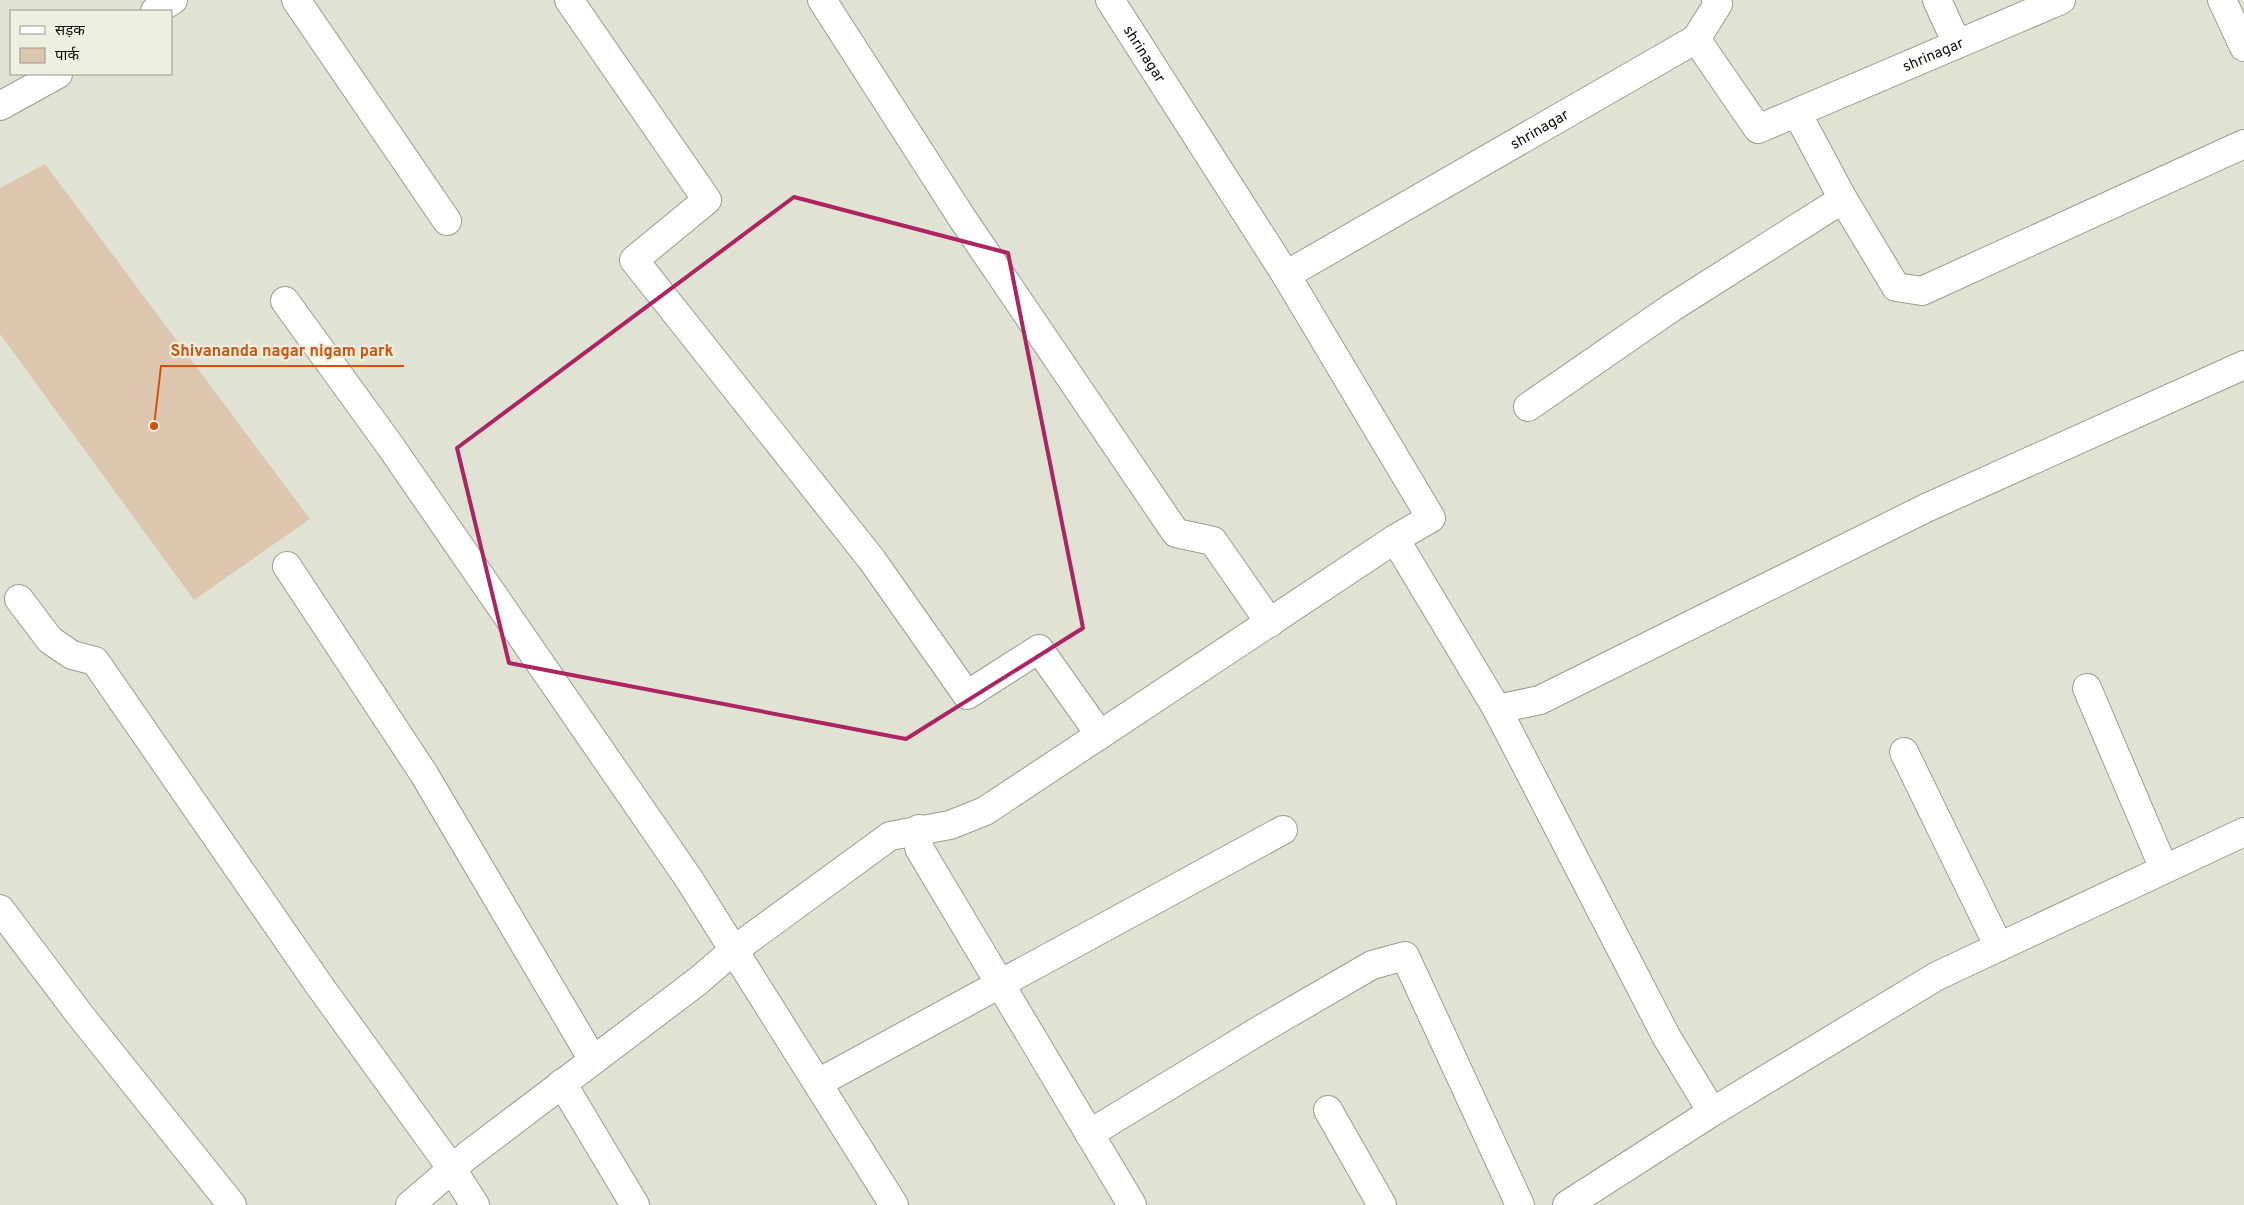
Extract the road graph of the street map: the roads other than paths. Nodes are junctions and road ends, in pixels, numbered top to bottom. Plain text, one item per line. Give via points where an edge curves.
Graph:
1 (173, 0) edge
2 (296, 0) edge
3 (569, 0) edge
4 (822, 0) edge
5 (1110, 0) edge
6 (1716, 0) edge
7 (1937, 0) edge
8 (2061, 0) edge
9 (2222, 0) edge
10 (158, 10) edge
11 (1696, 39) junction
12 (1957, 44) junction
13 (2244, 47) edge
14 (56, 75) edge
15 (0, 106) edge
16 (1797, 113) junction
17 (2244, 144) edge
18 (1843, 199) junction
19 (447, 221) dead end
20 (1286, 275) junction
21 (285, 301) dead end
22 (2244, 364) edge
23 (1528, 407) dead end
24 (1395, 539) junction
25 (287, 566) dead end
26 (19, 599) dead end
27 (1270, 623) junction
28 (2087, 688) dead end
29 (1497, 709) junction
30 (1100, 735) junction
31 (1904, 752) dead end
32 (919, 829) junction
33 (1283, 830) dead end
34 (2244, 832) edge
35 (2164, 869) junction
36 (0, 909) edge
37 (1999, 946) junction
38 (734, 950) junction
39 (1001, 985) junction
40 (593, 1060) junction
41 (818, 1083) junction
42 (562, 1084) junction
43 (1328, 1110) dead end
44 (1712, 1112) junction
45 (1089, 1134) junction
46 (452, 1168) junction
47 (232, 1205) edge
48 (410, 1205) edge
49 (475, 1205) edge
50 (635, 1205) edge
51 (894, 1205) edge
52 (1132, 1205) edge
53 (1382, 1205) edge
54 (1520, 1205) edge
55 (1567, 1205) edge

1 - 10 street
2 - 19 street
3 - 30 street via 707,200 634,260 872,560 967,695 1039,649
4 - 27 street via 962,218 1176,534 1213,541
5 - 20 street, shrinagar
6 - 11 street via 1718,4
7 - 12 street
8 - 12 street, shrinagar
9 - 13 street
11 - 16 street, shrinagar via 1758,129
11 - 20 street, shrinagar
12 - 16 street, shrinagar
14 - 15 street
16 - 18 street
17 - 18 street via 1922,291 1896,287
18 - 23 street via 1671,308
20 - 24 street via 1431,518
21 - 38 street via 391,447
22 - 29 street via 1926,508 1540,700
24 - 27 street
24 - 29 street
25 - 40 street via 424,774
26 - 46 street via 50,640 72,655 95,661 319,985
27 - 30 street
28 - 35 street
29 - 44 street via 1666,1036
30 - 32 street via 985,811 950,825
31 - 37 street
32 - 38 street via 890,836
32 - 39 street via 919,848
33 - 39 street
34 - 35 street
35 - 37 street
36 - 47 street
37 - 44 street via 1937,976
38 - 40 street
38 - 41 street
39 - 41 street
39 - 45 street
40 - 42 street
41 - 51 street
42 - 46 street
42 - 50 street
43 - 53 street
44 - 55 street
45 - 52 street
45 - 54 street via 1372,965 1405,956
46 - 48 street
46 - 49 street

